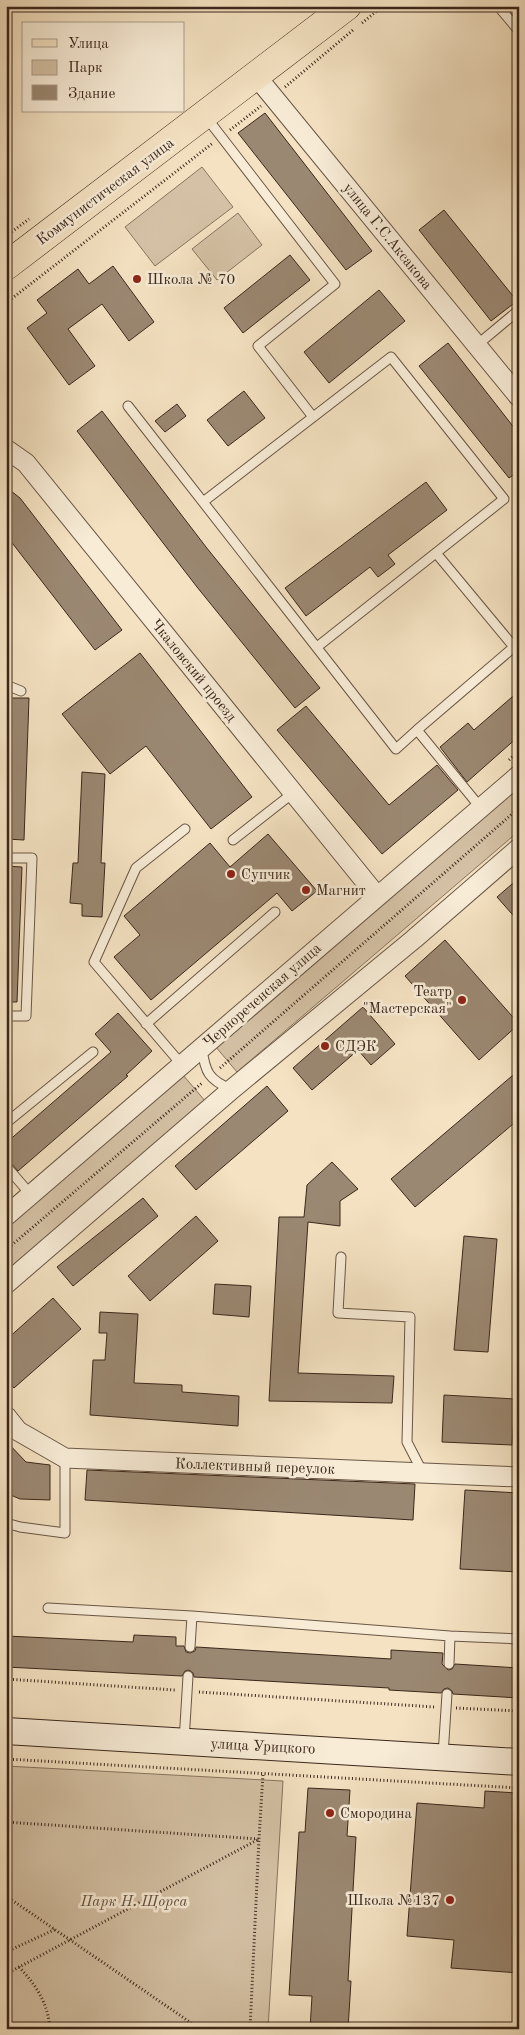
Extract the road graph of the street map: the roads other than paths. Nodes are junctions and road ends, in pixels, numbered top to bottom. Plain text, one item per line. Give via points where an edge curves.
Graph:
1 (498, 6) edge
2 (354, 20) edge
3 (519, 31) edge
4 (265, 86) junction
5 (205, 115) junction
6 (6, 266) edge
7 (519, 310) edge
8 (477, 345) junction
9 (519, 396) edge
10 (128, 406) dead end
11 (313, 417) junction
12 (6, 449) edge
13 (203, 502) junction
14 (436, 553) junction
15 (317, 647) junction
16 (6, 684) edge
17 (21, 691) dead end
18 (417, 730) junction
19 (519, 775) edge
20 (293, 793) junction
21 (480, 807) junction
22 (185, 830) dead end
23 (233, 840) dead end
24 (519, 848) edge
25 (6, 858) edge
26 (377, 896) junction
27 (275, 912) dead end
28 (6, 1016) edge
29 (146, 1024) junction
30 (202, 1048) junction
31 (93, 1052) dead end
32 (182, 1065) junction
33 (231, 1090) junction
34 (6, 1123) edge
35 (6, 1166) edge
36 (31, 1195) junction
37 (6, 1216) edge
38 (341, 1257) dead end
39 (6, 1284) edge
40 (6, 1416) edge
41 (65, 1458) junction
42 (424, 1473) junction
43 (519, 1477) edge
44 (6, 1523) edge
45 (48, 1608) dead end
46 (192, 1616) junction
47 (450, 1636) junction
48 (519, 1639) edge
49 (190, 1647) dead end
50 (449, 1664) dead end
51 (188, 1676) dead end
52 (447, 1694) dead end
53 (6, 1731) edge
54 (184, 1742) junction
55 (443, 1757) junction
56 (519, 1762) edge

1 - 3 lane
2 - 4 main road, Коммунистическая улица
4 - 5 main road, Коммунистическая улица
4 - 8 street, улица Г.С.Аксакова
5 - 6 main road, Коммунистическая улица
5 - 11 lane via 335,284 258,346
7 - 8 lane
8 - 9 street, улица Г.С.Аксакова
10 - 13 lane
11 - 13 lane
11 - 14 lane via 391,357 504,499
12 - 20 street, Чкаловский проезд via 26,463
13 - 15 lane
14 - 15 lane
14 - 18 lane via 514,647
15 - 18 lane via 396,749
16 - 17 lane
18 - 21 lane
19 - 21 street, Чернореченская улица
20 - 23 lane
20 - 26 street, Чкаловский проезд
21 - 26 street, Чернореченская улица
22 - 29 lane via 136,868 94,962
24 - 33 street
25 - 28 lane via 32,858 26,1016
26 - 30 street, Чернореченская улица
27 - 29 lane
29 - 32 lane
30 - 32 street, Чернореченская улица
30 - 33 lane via 209,1077
31 - 34 lane
32 - 36 street, Чернореченская улица
33 - 39 street
35 - 36 lane
36 - 37 street, Чернореченская улица
38 - 42 lane via 338,1314 410,1317 408,1442
40 - 41 street, Коллективный переулок via 18,1431
41 - 42 street, Коллективный переулок
41 - 44 lane via 65,1533
42 - 43 street, Коллективный переулок
45 - 46 lane
46 - 47 lane
46 - 49 lane
47 - 48 lane
47 - 50 lane
51 - 54 lane
52 - 55 lane
53 - 54 main road, улица Урицкого
54 - 55 main road, улица Урицкого
55 - 56 main road, улица Урицкого

